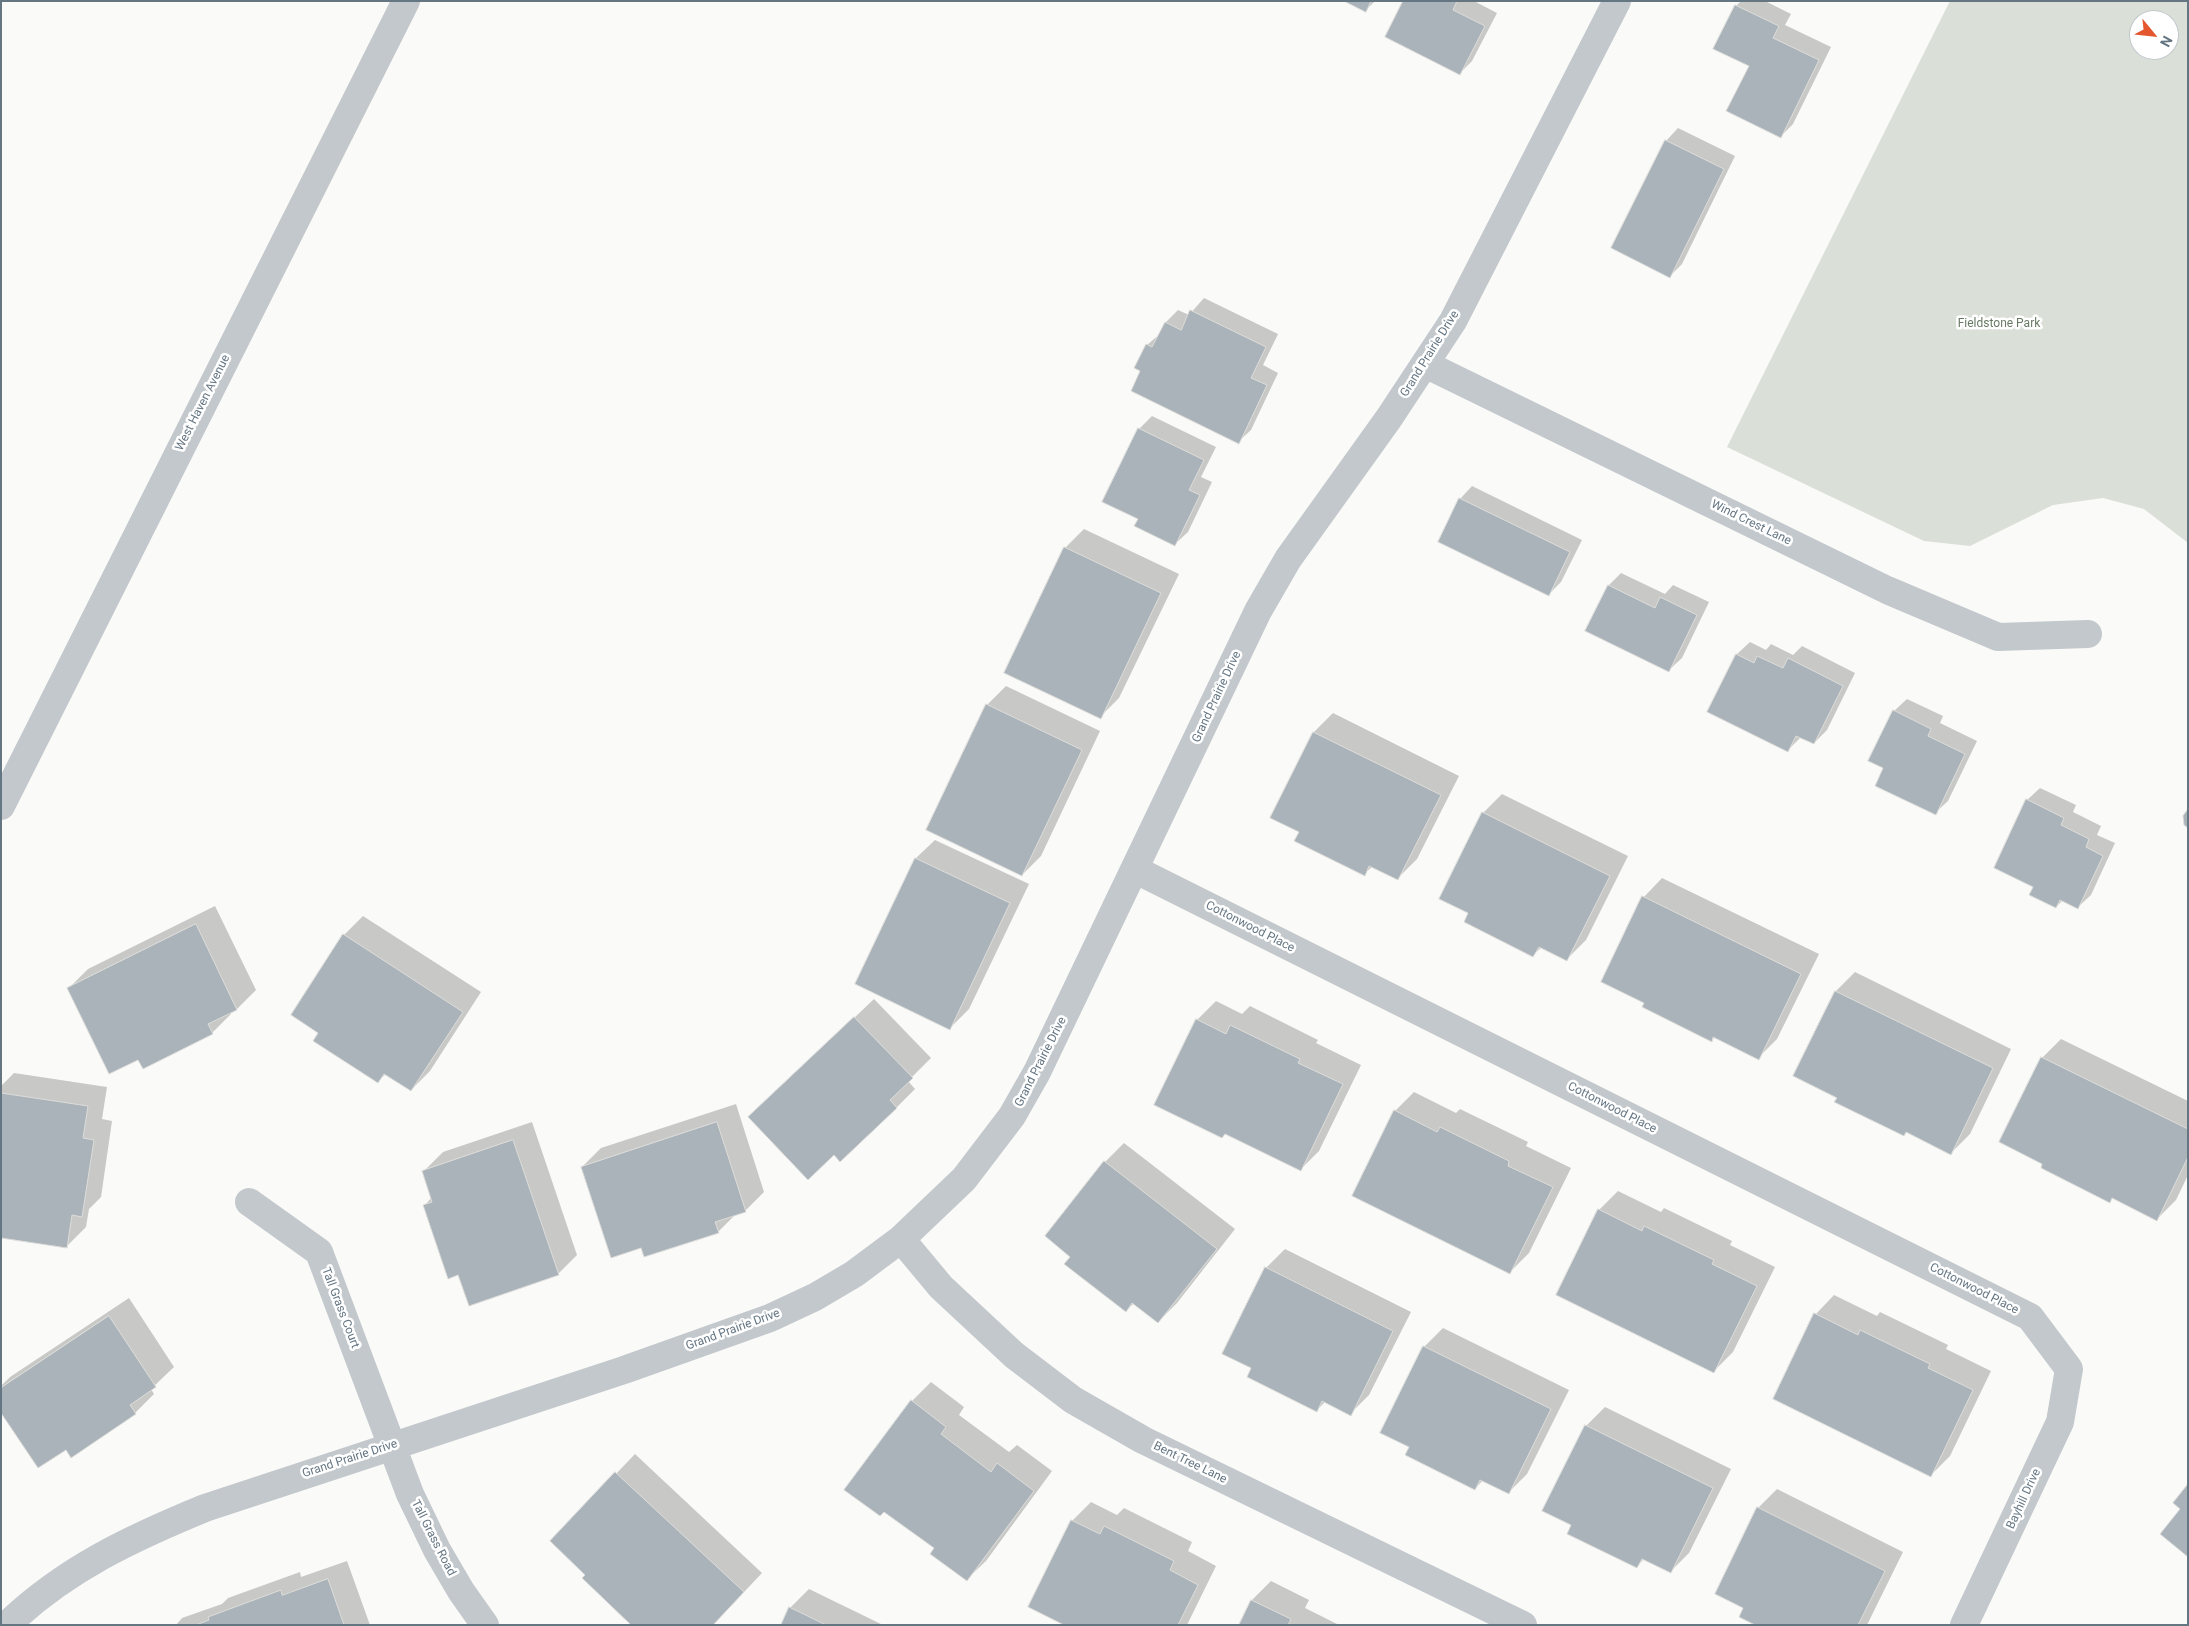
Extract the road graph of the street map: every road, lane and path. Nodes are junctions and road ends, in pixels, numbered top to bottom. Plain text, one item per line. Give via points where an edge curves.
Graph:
1 (406, 1) edge
2 (1617, 1) edge
3 (1425, 364) junction
4 (2088, 634) dead end
5 (1, 806) edge
6 (1136, 870) junction
7 (249, 1202) dead end
8 (901, 1239) junction
9 (2069, 1369) joint
10 (392, 1445) junction
11 (7, 1625) edge
12 (485, 1625) edge
13 (1523, 1625) edge
14 (1964, 1625) edge

1 - 5 street, West Haven Avenue
2 - 3 street, Grand Prairie Drive via 1453,321
3 - 4 street, Wind Crest Lane via 1887,590 1998,637
3 - 6 street, Grand Prairie Drive via 1288,559 1258,611
6 - 8 street, Grand Prairie Drive via 1038,1072 1012,1116 964,1179
6 - 9 street, Cottonwood Place via 2030,1317
7 - 10 street, Tall Grass Court via 319,1252
8 - 10 street, Grand Prairie Drive via 815,1297 770,1318 624,1370
8 - 13 street, Bent Tree Lane via 948,1294 1014,1355 1073,1400 1143,1440
9 - 14 street, Bayhill Drive via 2060,1422
10 - 11 street, Grand Prairie Drive via 205,1508 138,1536 80,1568
10 - 12 street, Tall Grass Road via 410,1494 437,1550

